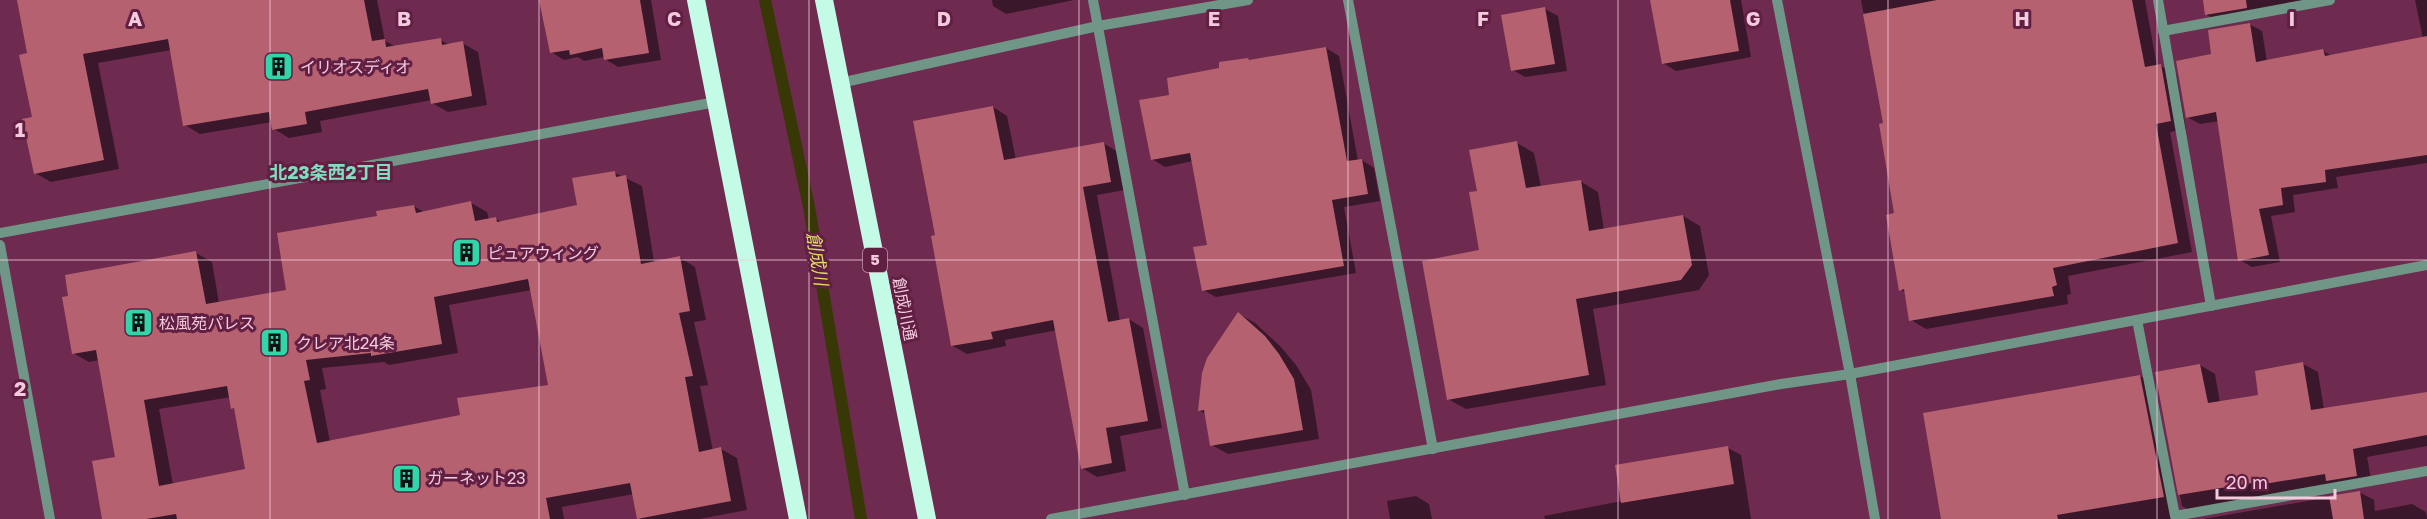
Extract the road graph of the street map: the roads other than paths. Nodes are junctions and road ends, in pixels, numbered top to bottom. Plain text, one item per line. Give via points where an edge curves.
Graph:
1 (696, 0) edge
2 (824, 0) edge
3 (1093, 0) edge
4 (1248, 0) edge
5 (1348, 0) edge
6 (1777, 0) edge
7 (2158, 0) edge
8 (2330, 0) edge
9 (1098, 26) junction
10 (2163, 31) junction
11 (840, 83) junction
12 (716, 102) junction
13 (0, 232) edge
14 (0, 245) edge
15 (2427, 265) edge
16 (2211, 306) junction
17 (2137, 320) junction
18 (1850, 374) junction
19 (1433, 449) junction
20 (2427, 471) edge
21 (1185, 495) junction
22 (50, 519) edge
23 (798, 519) edge
24 (927, 519) edge
25 (1051, 519) edge
26 (1875, 519) edge

1 - 12 highway
2 - 11 highway, 創成川通 / 5
3 - 9 street
4 - 9 street
5 - 19 street
6 - 18 street
7 - 10 street
8 - 10 street
9 - 11 street
9 - 21 street
10 - 16 street
11 - 24 highway, 創成川通 / 5
12 - 13 street
12 - 23 highway
14 - 22 street
15 - 16 street
16 - 17 street
17 - 18 street
17 - 20 street via 2175,516
18 - 19 street
18 - 26 street
19 - 21 street
21 - 25 street

